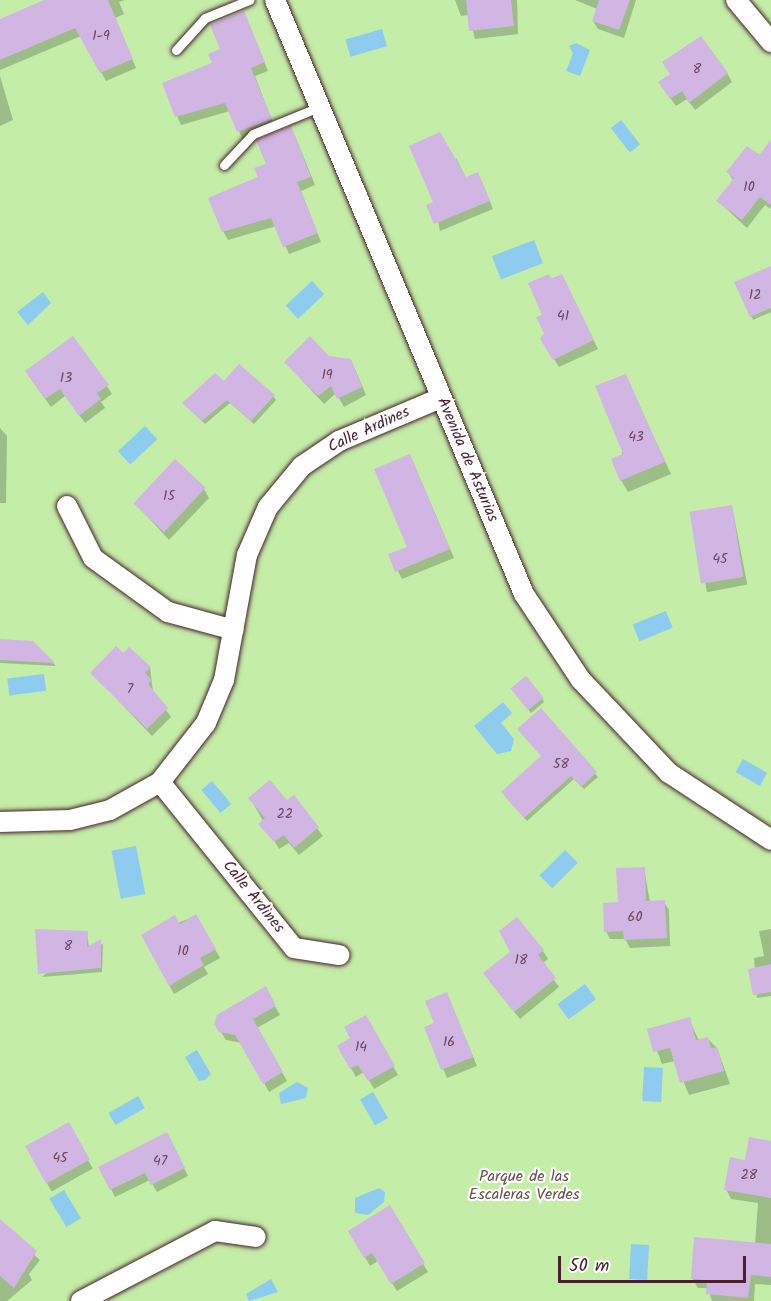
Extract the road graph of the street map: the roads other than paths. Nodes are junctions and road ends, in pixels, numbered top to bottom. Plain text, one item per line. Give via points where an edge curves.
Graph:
1 (249, 0) edge
2 (274, 0) edge
3 (736, 0) edge
4 (771, 42) edge
5 (176, 50) dead end
6 (319, 107) junction
7 (224, 165) dead end
8 (441, 398) junction
9 (68, 506) dead end
10 (234, 630) junction
11 (160, 782) junction
12 (0, 822) edge
13 (771, 840) edge
14 (339, 955) dead end
15 (256, 1237) dead end
16 (81, 1301) edge

1 - 5 lane via 205,18
2 - 6 street, Avenida de Asturias
3 - 4 street
6 - 7 lane via 253,134
6 - 8 street, Avenida de Asturias
8 - 10 street, Calle Ardines via 339,441 302,466 268,507 247,555
8 - 13 street, Avenida de Asturias via 524,594 581,680 669,773
9 - 10 street via 93,558 168,612
10 - 11 street, Calle Ardines via 224,680 206,723
11 - 12 street, Calle Ardines via 110,810 80,818
11 - 14 street, Calle Ardines via 294,948
15 - 16 street via 215,1231

